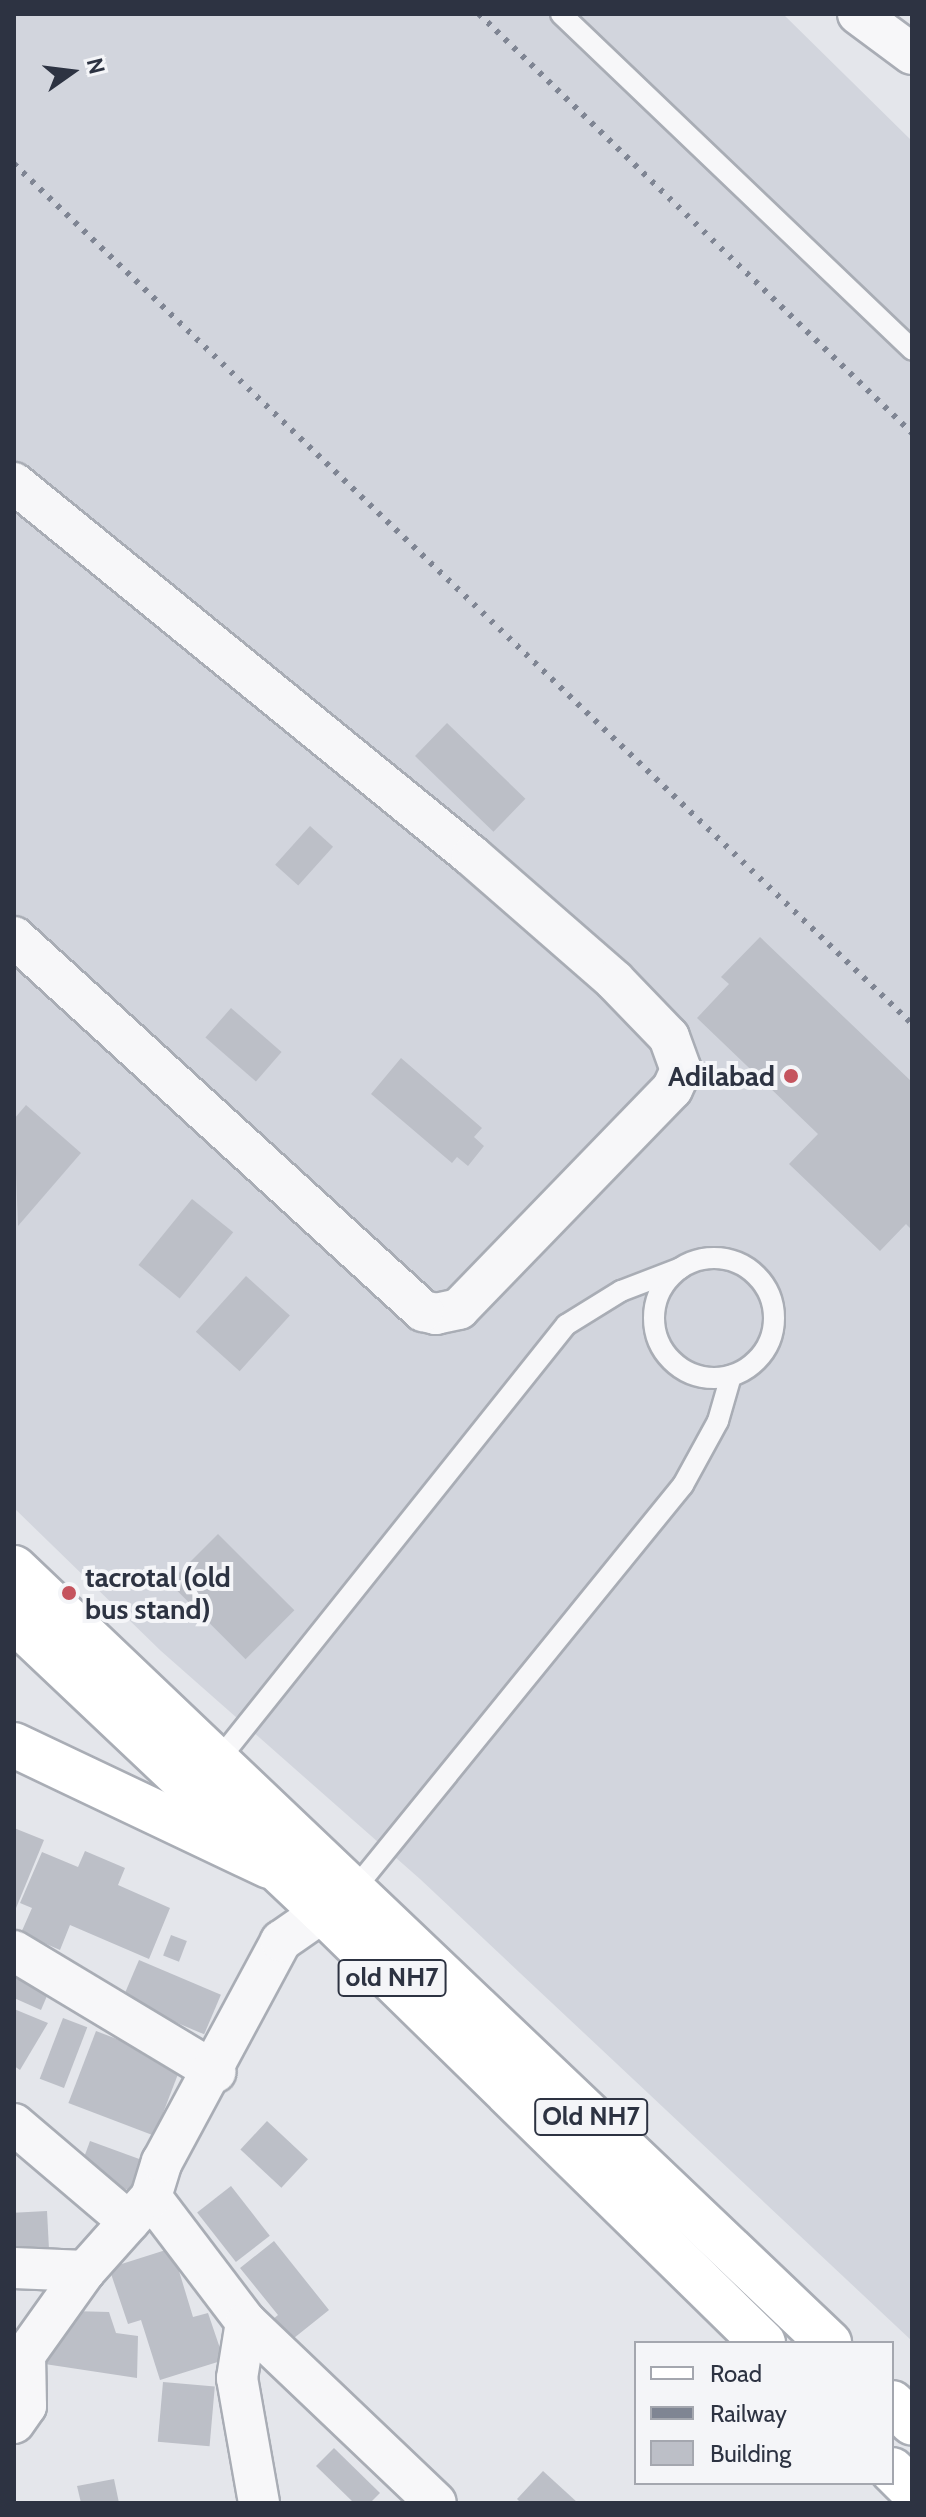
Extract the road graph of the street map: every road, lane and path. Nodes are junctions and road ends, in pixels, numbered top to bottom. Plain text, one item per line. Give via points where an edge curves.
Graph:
1 (561, 14) edge
2 (858, 14) edge
3 (912, 54) edge
4 (912, 350) edge
5 (14, 483) edge
6 (14, 937) edge
7 (681, 1268) junction
8 (731, 1376) junction
9 (14, 1568) edge
10 (14, 1620) edge
11 (14, 1745) edge
12 (205, 1776) junction
13 (274, 1869) junction
14 (338, 1901) junction
15 (14, 1951) edge
16 (215, 2072) junction
17 (14, 2124) edge
18 (140, 2210) junction
19 (14, 2268) edge
20 (85, 2271) junction
21 (246, 2322) junction
22 (761, 2341) edge
23 (827, 2341) edge
24 (894, 2405) edge
25 (912, 2422) edge
26 (14, 2423) edge
27 (894, 2472) edge
28 (912, 2490) edge
29 (259, 2503) edge
30 (436, 2503) edge

1 - 4 lane
2 - 3 street
5 - 6 street via 472,856 614,980 669,1037 681,1070 672,1089 459,1309 436,1314 423,1311
7 - 8 lane via 656,1301 660,1343 689,1373
7 - 8 lane via 695,1260 727,1258 749,1269 772,1301 773,1333 757,1361
7 - 12 lane via 621,1291 566,1325
8 - 14 lane via 718,1421 683,1485
9 - 12 main road, Old NH7
10 - 12 main road, old NH7
11 - 13 main road
12 - 13 main road, old NH7
12 - 14 main road, Old NH7
13 - 14 main road, old NH7
14 - 16 street via 281,1941
14 - 22 main road, old NH7
14 - 23 main road, Old NH7
15 - 16 street
16 - 18 street
17 - 18 street
18 - 20 street
18 - 21 street
19 - 20 street
20 - 26 street via 25,2355 26,2406
21 - 29 street via 237,2378
21 - 30 street
24 - 25 main road
27 - 28 main road

